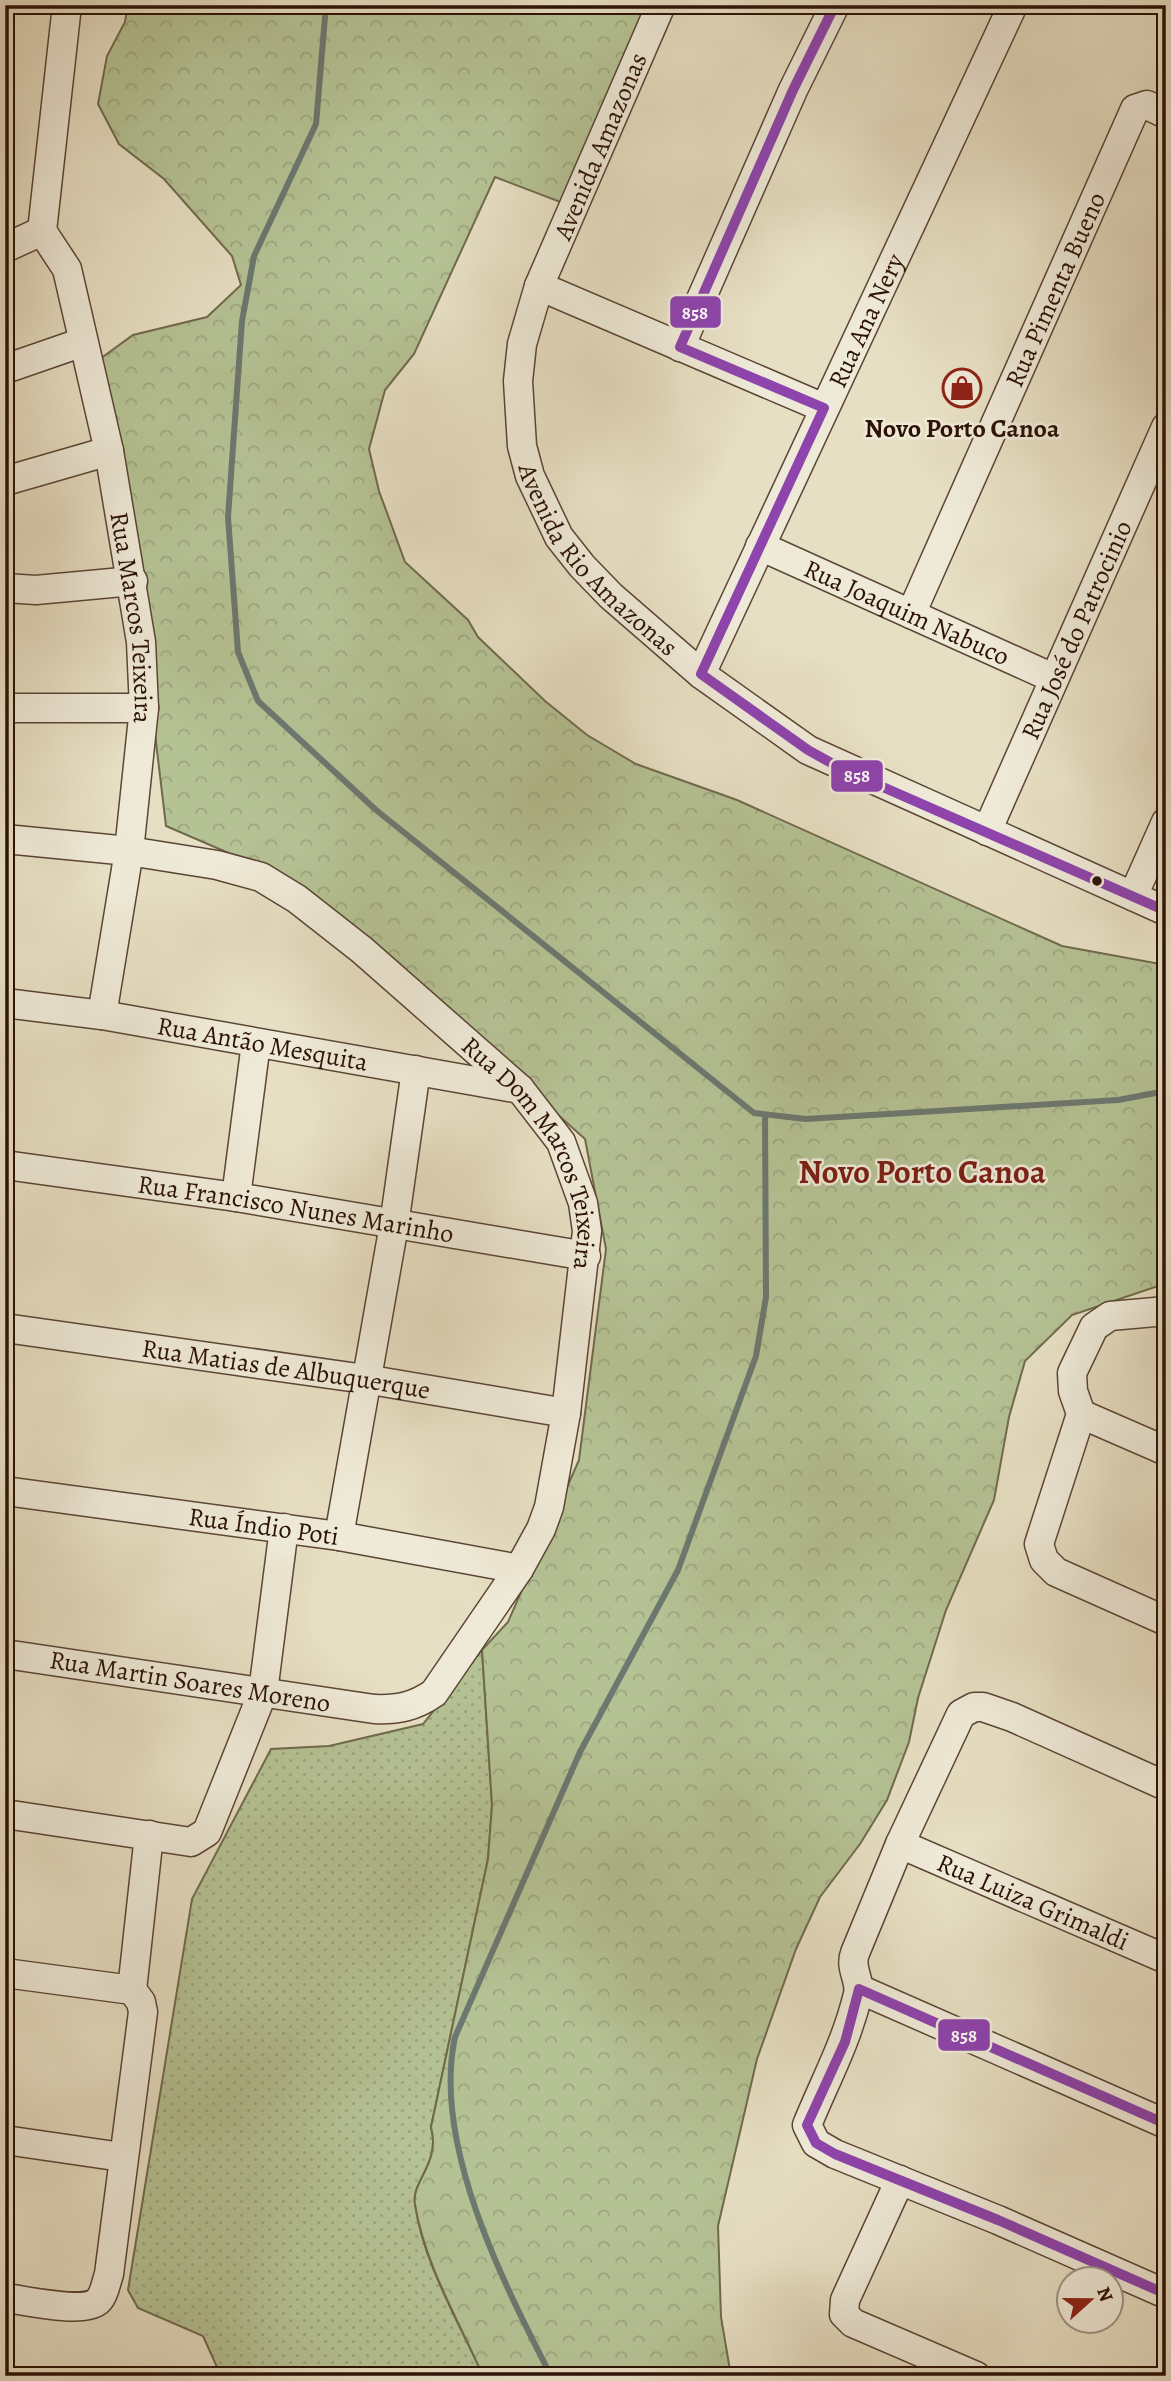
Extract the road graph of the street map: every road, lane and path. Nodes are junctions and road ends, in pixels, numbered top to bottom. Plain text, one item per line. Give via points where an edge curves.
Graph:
1 (67, 5) edge
2 (661, 5) edge
3 (835, 5) edge
4 (1013, 5) edge
5 (1166, 114) edge
6 (42, 231) junction
7 (5, 248) edge
8 (538, 286) junction
9 (83, 342) junction
10 (680, 347) junction
11 (5, 369) edge
12 (824, 408) junction
13 (1166, 427) edge
14 (109, 451) junction
15 (5, 481) edge
16 (761, 546) junction
17 (133, 581) junction
18 (5, 588) edge
19 (911, 614) junction
20 (701, 674) junction
21 (1053, 678) junction
22 (12, 708) dead end
23 (144, 708) junction
24 (1166, 821) edge
25 (987, 831) junction
26 (5, 839) edge
27 (129, 851) junction
28 (1133, 896) junction
29 (1166, 911) edge
30 (5, 1003) edge
31 (102, 1015) junction
32 (256, 1043) junction
33 (416, 1070) junction
34 (520, 1089) junction
35 (5, 1165) edge
36 (236, 1197) junction
37 (394, 1225) junction
38 (586, 1256) junction
39 (1166, 1311) edge
40 (5, 1328) edge
41 (365, 1379) junction
42 (566, 1413) junction
43 (1082, 1414) junction
44 (1166, 1451) edge
45 (5, 1491) edge
46 (284, 1528) junction
47 (339, 1536) junction
48 (519, 1569) junction
49 (1166, 1621) edge
50 (5, 1654) edge
51 (263, 1692) junction
52 (374, 1709) joint
53 (1166, 1786) edge
54 (5, 1814) edge
55 (149, 1835) junction
56 (900, 1843) junction
57 (1166, 1959) edge
58 (5, 1973) edge
59 (859, 1989) junction
60 (137, 2001) junction
61 (1166, 2124) edge
62 (5, 2140) edge
63 (122, 2157) junction
64 (900, 2180) junction
65 (1166, 2294) edge
66 (5, 2298) edge
67 (962, 2373) edge

1 - 6 street
2 - 8 street, Avenida Amazonas
3 - 10 street
4 - 12 street, Rua Ana Nery
5 - 19 street, Rua Pimenta Bueno via 1147,105 1135,109
6 - 7 street
6 - 9 street, Rua Marcos Teixeira via 67,269
8 - 10 street
8 - 20 street, Avenida Rio Amazonas via 517,381 522,446 543,507 582,566
9 - 11 street
9 - 14 street, Rua Marcos Teixeira
10 - 12 street
12 - 16 street, Rua Ana Nery
13 - 21 street, Rua José do Patrocinio
14 - 15 street
14 - 17 street, Rua Marcos Teixeira
16 - 19 street, Rua Joaquim Nabuco
16 - 20 street, Rua Ana Nery
17 - 18 street via 36,590
17 - 23 street, Rua Marcos Teixeira
19 - 21 street, Rua Joaquim Nabuco
20 - 25 street, Avenida Rio Amazonas via 844,770
21 - 25 street, Rua José do Patrocinio
22 - 23 street
23 - 27 street, Rua Marcos Teixeira
24 - 28 street
25 - 28 street, Avenida Rio Amazonas
26 - 27 street, Rua Dom Marcos Teixeira
27 - 31 street, Rua Marcos Teixeira
27 - 34 street, Rua Dom Marcos Teixeira via 240,870 298,899
28 - 29 street, Avenida Rio Amazonas
30 - 31 street, Rua Antão Mesquita
31 - 32 street, Rua Antão Mesquita
32 - 33 street, Rua Antão Mesquita
32 - 36 street
33 - 34 street, Rua Antão Mesquita
33 - 37 street
34 - 38 street, Rua Dom Marcos Teixeira via 561,1142 573,1169 583,1203
35 - 36 street, Rua Francisco Nunes Marinho
36 - 37 street, Rua Francisco Nunes Marinho
37 - 38 street, Rua Francisco Nunes Marinho
37 - 41 street
38 - 42 street, Rua Dom Marcos Teixeira
39 - 43 street via 1110,1316 1094,1327 1072,1373
40 - 41 street, Rua Matias de Albuquerque
41 - 42 street, Rua Matias de Albuquerque
41 - 47 street
42 - 48 street, Rua Dom Marcos Teixeira via 549,1507
43 - 44 street
43 - 49 street via 1040,1538 1044,1560 1056,1572
45 - 46 street, Rua Índio Poti
46 - 47 street, Rua Índio Poti
46 - 51 street
47 - 48 street, Rua Índio Poti
48 - 52 street, Rua Dom Marcos Teixeira via 433,1693 406,1708
50 - 51 street, Rua Martin Soares Moreno
51 - 52 street, Rua Martin Soares Moreno
51 - 55 street via 213,1822 200,1839 191,1842
53 - 56 street via 1012,1717 983,1707 967,1710 954,1726
54 - 55 street
55 - 60 street
56 - 57 street, Rua Luiza Grimaldi
56 - 59 street via 852,1962
58 - 60 street
59 - 61 street
59 - 64 street via 845,2042 808,2132 835,2154
60 - 63 street
62 - 63 street
63 - 66 street via 109,2274 101,2298 86,2307
64 - 65 street
64 - 67 street via 845,2300 844,2314 853,2323

